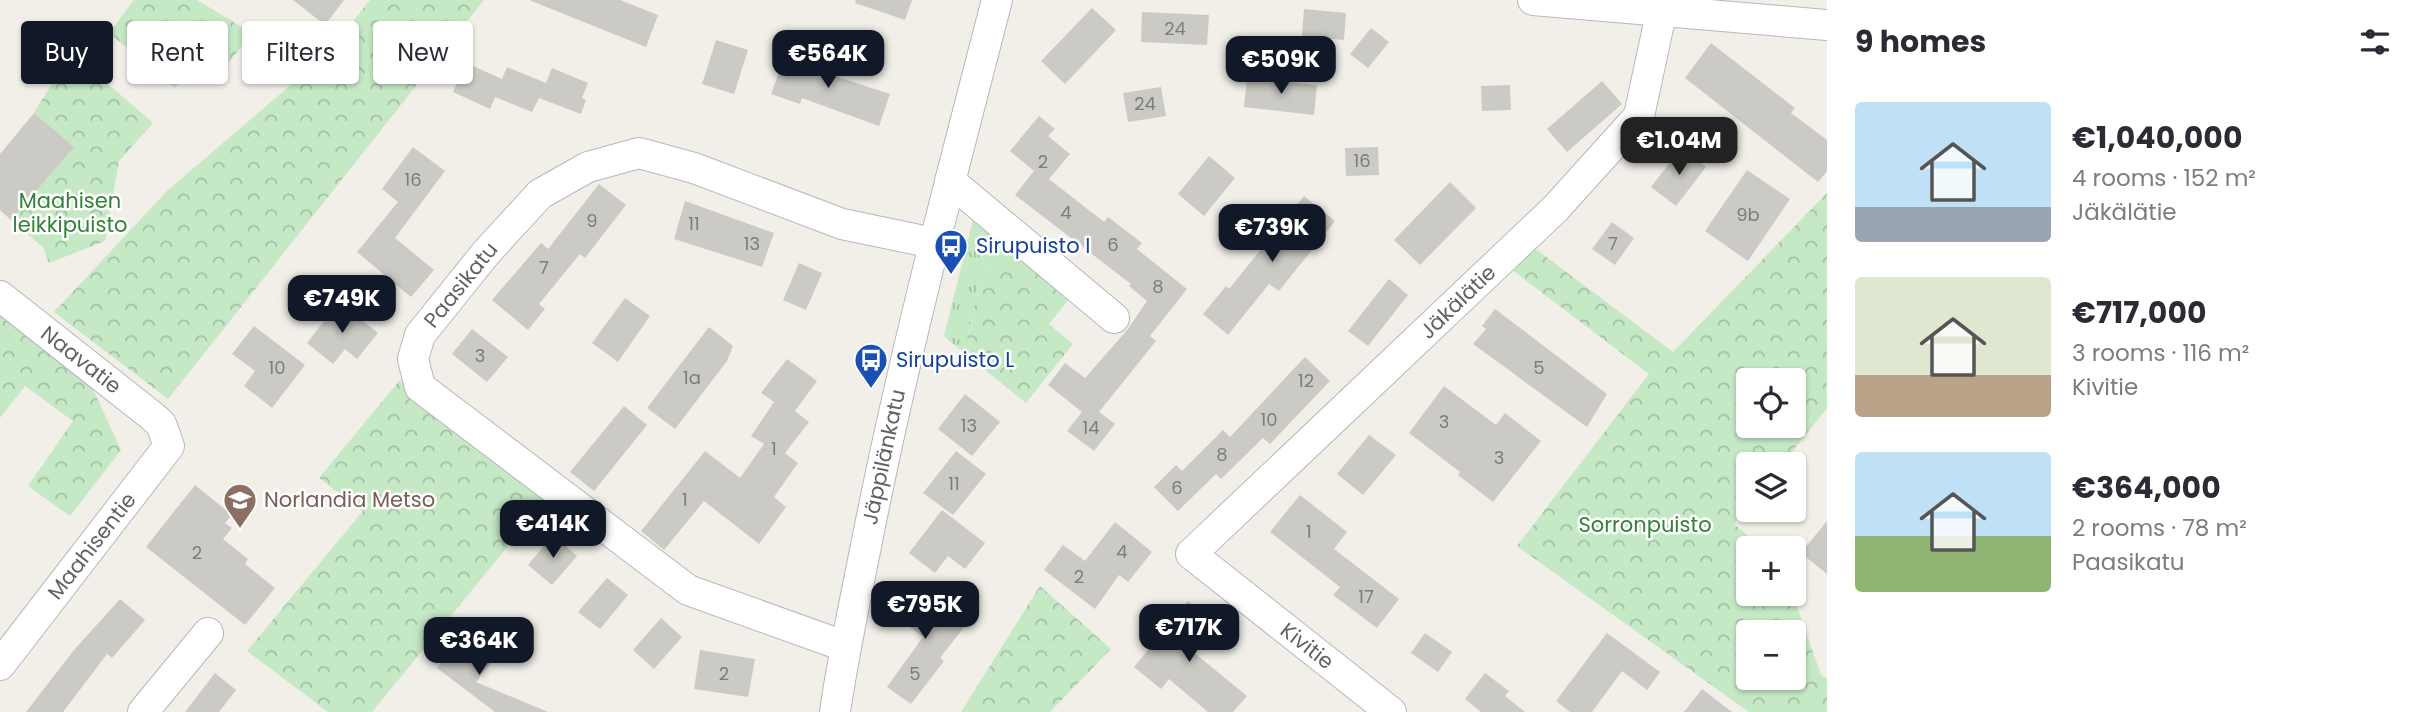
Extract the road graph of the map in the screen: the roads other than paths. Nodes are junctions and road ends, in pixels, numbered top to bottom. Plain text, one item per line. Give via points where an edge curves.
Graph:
1 (997, 0) edge
2 (1533, 0) edge
3 (1663, 6) edge
4 (1816, 17) edge
5 (950, 181) junction
6 (933, 243) junction
7 (0, 296) edge
8 (1114, 318) dead end
9 (161, 424) joint
10 (1191, 554) joint
11 (208, 633) dead end
12 (844, 646) junction
13 (0, 665) edge
14 (143, 712) edge
15 (835, 712) edge
16 (1391, 712) edge

1 - 5 street, Jäppilänkatu
2 - 3 street
3 - 4 street
3 - 10 street, Jäkälätie via 1639,116 1555,209
5 - 6 street, Jäppilänkatu
5 - 8 street
6 - 12 street, Jäppilänkatu
6 - 12 street, Paasikatu via 842,224 694,168 639,153 588,167 540,194 420,335 413,359 420,387 688,590
7 - 9 street, Naavatie
9 - 13 street, Maahisentie via 169,446
10 - 16 street, Kivitie
11 - 14 street
12 - 15 street, Jäppilänkatu

